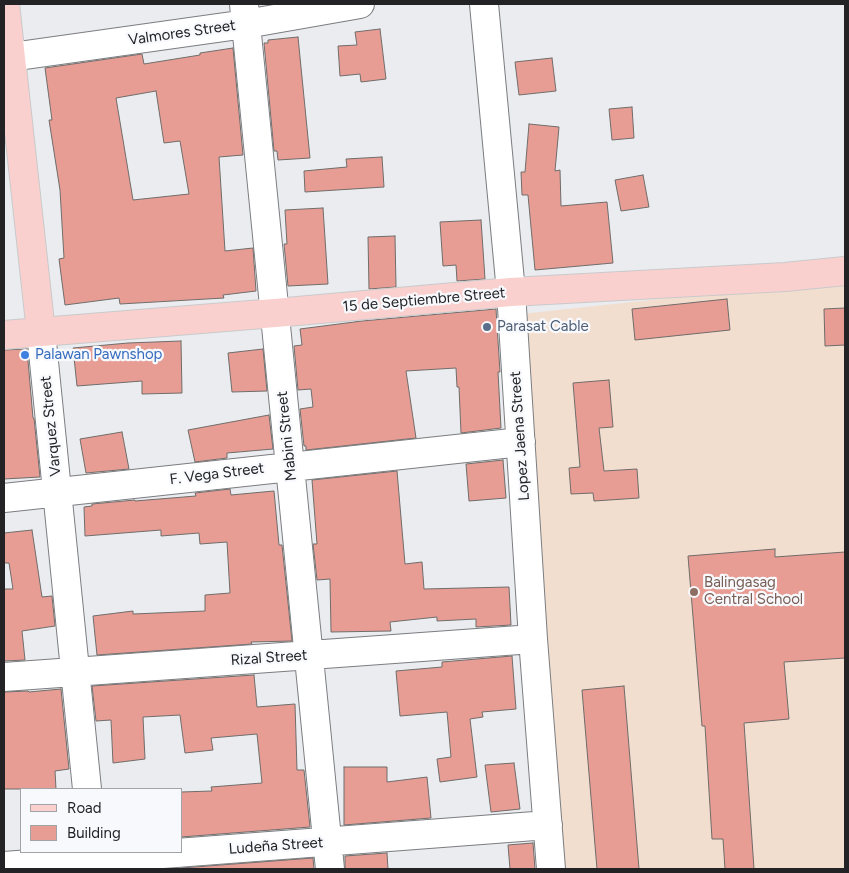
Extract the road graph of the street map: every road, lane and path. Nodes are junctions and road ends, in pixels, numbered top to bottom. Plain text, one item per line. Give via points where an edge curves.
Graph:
1 (5, 4) edge
2 (360, 4) edge
3 (484, 4) edge
4 (245, 14) edge
5 (7, 58) edge
6 (845, 271) edge
7 (510, 292) junction
8 (275, 313) junction
9 (41, 332) junction
10 (4, 335) edge
11 (520, 442) junction
12 (290, 466) junction
13 (57, 492) junction
14 (4, 498) edge
15 (533, 639) junction
16 (310, 655) junction
17 (75, 672) junction
18 (4, 677) edge
19 (87, 788) edge
20 (548, 825) junction
21 (328, 843) junction
22 (94, 860) edge
23 (4, 866) edge
24 (330, 869) edge
25 (551, 869) edge

1 - 5 main road, Varquez Street
2 - 4 street, Valmores Street
3 - 7 street, Lopez Jaena Street
4 - 5 street, Valmores Street
4 - 8 street, Mabini Street
5 - 9 main road, Varquez Street
6 - 7 main road, 15 de Septiembre Street
7 - 8 main road, 15 de Septiembre Street
7 - 11 street, Lopez Jaena Street
8 - 9 main road, 15 de Septiembre Street
8 - 12 street, Mabini Street
9 - 10 main road, 15 de Septiembre Street
9 - 13 street, Varquez Street
11 - 12 street, F. Vega Street
11 - 15 street, Lopez Jaena Street
12 - 13 street, F. Vega Street
12 - 16 street, Mabini Street
13 - 14 street, F. Vega Street
13 - 17 street, Varquez Street
15 - 16 street, Rizal Street
15 - 20 street, Lopez Jaena Street
16 - 17 street, Rizal Street
16 - 21 street, Mabini Street
17 - 18 street, Rizal Street
17 - 19 street, Varquez Street
20 - 21 street, Ludeña Street
20 - 25 street, Lopez Jaena Street
21 - 22 street, Ludeña Street
21 - 24 street, Mabini Street
22 - 23 street, Ludeña Street

